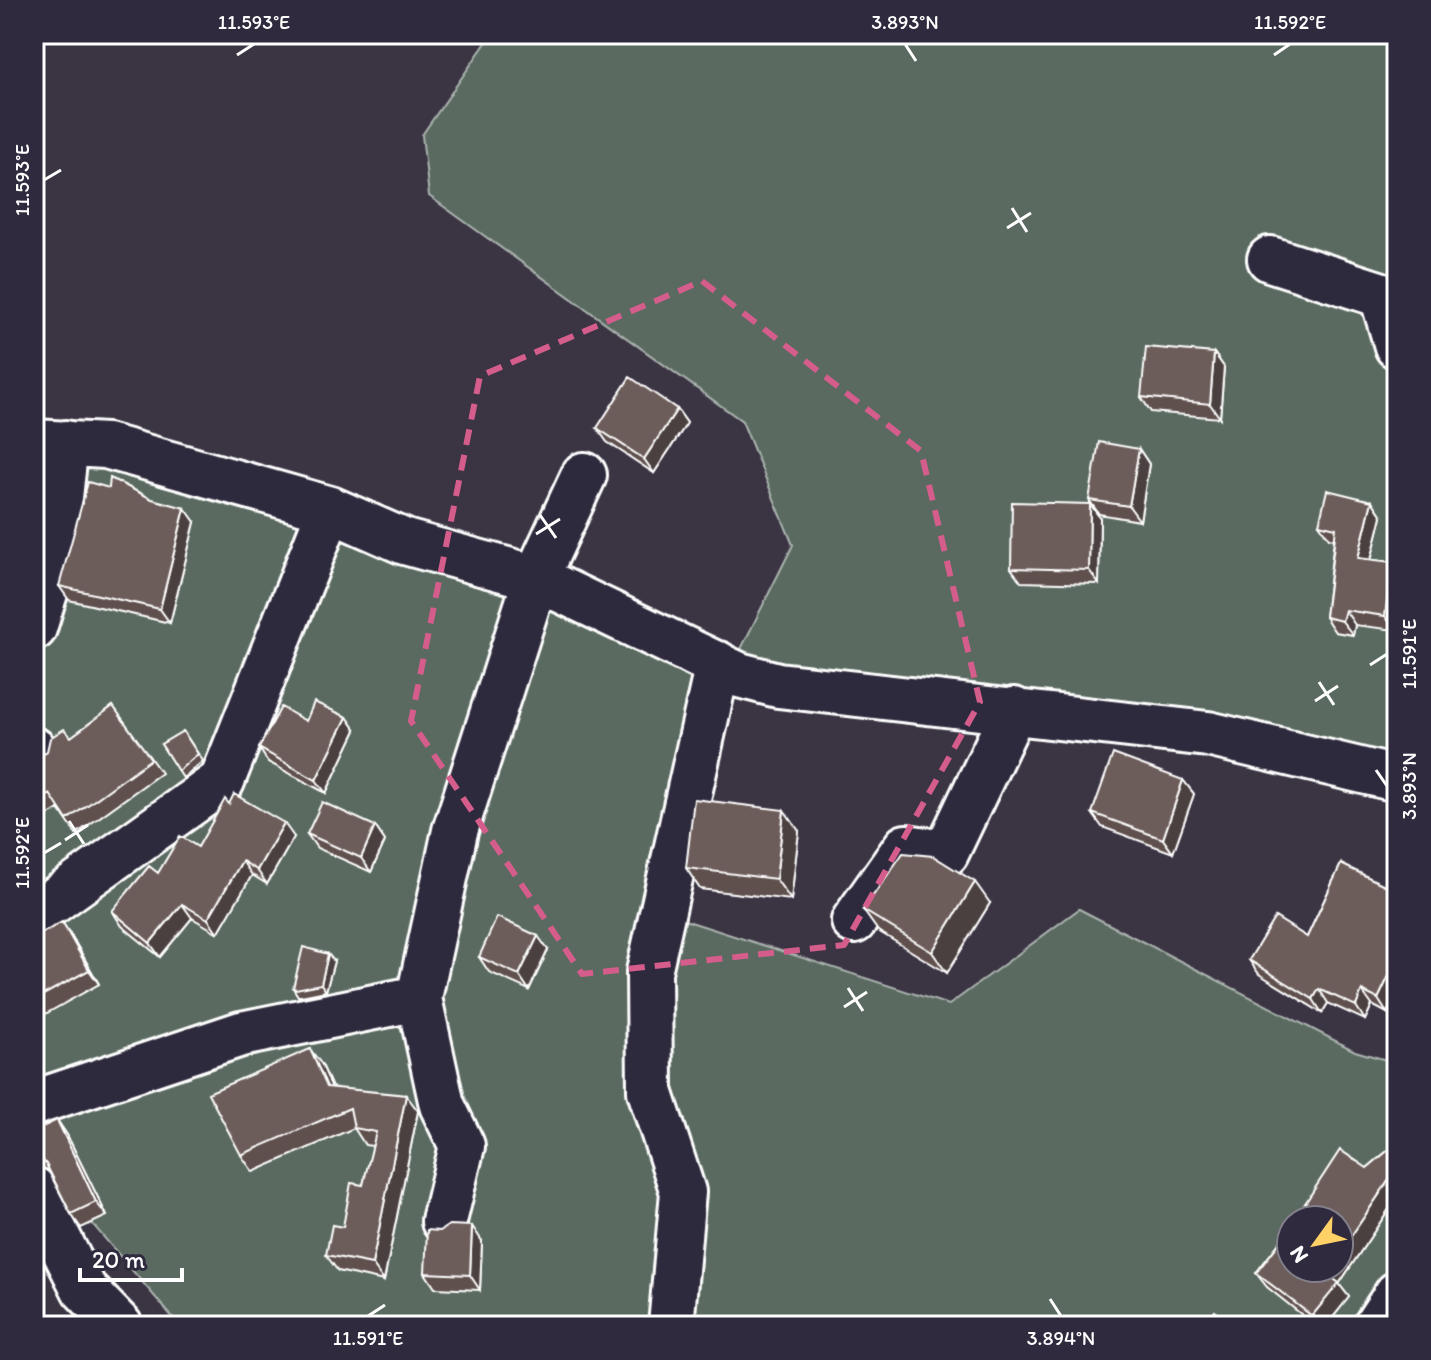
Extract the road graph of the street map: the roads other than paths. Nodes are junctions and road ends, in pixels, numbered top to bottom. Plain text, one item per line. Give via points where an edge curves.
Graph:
1 (1270, 259) dead end
2 (1397, 346) edge
3 (50, 443) edge
4 (584, 475) dead end
5 (330, 509) junction
6 (536, 578) junction
7 (34, 628) edge
8 (718, 664) junction
9 (1014, 710) junction
10 (1397, 779) edge
11 (34, 915) edge
12 (854, 921) dead end
13 (419, 998) junction
14 (34, 1103) edge
15 (34, 1190) edge
16 (444, 1221) dead end
17 (1397, 1294) edge
18 (120, 1326) edge
19 (671, 1326) edge
20 (1376, 1326) edge

1 - 2 street via 1382,295
3 - 5 street via 106,446
3 - 7 street via 52,570
4 - 6 street
5 - 6 street via 405,542
5 - 11 street via 222,781
6 - 8 street
6 - 13 street via 455,831
8 - 9 street via 778,685
8 - 19 street via 649,972 650,1091 683,1192
9 - 10 street via 1208,734
9 - 12 street via 946,853 906,847
13 - 14 street via 241,1034
13 - 16 street via 442,1105 462,1146
15 - 18 street via 84,1289
17 - 20 street

